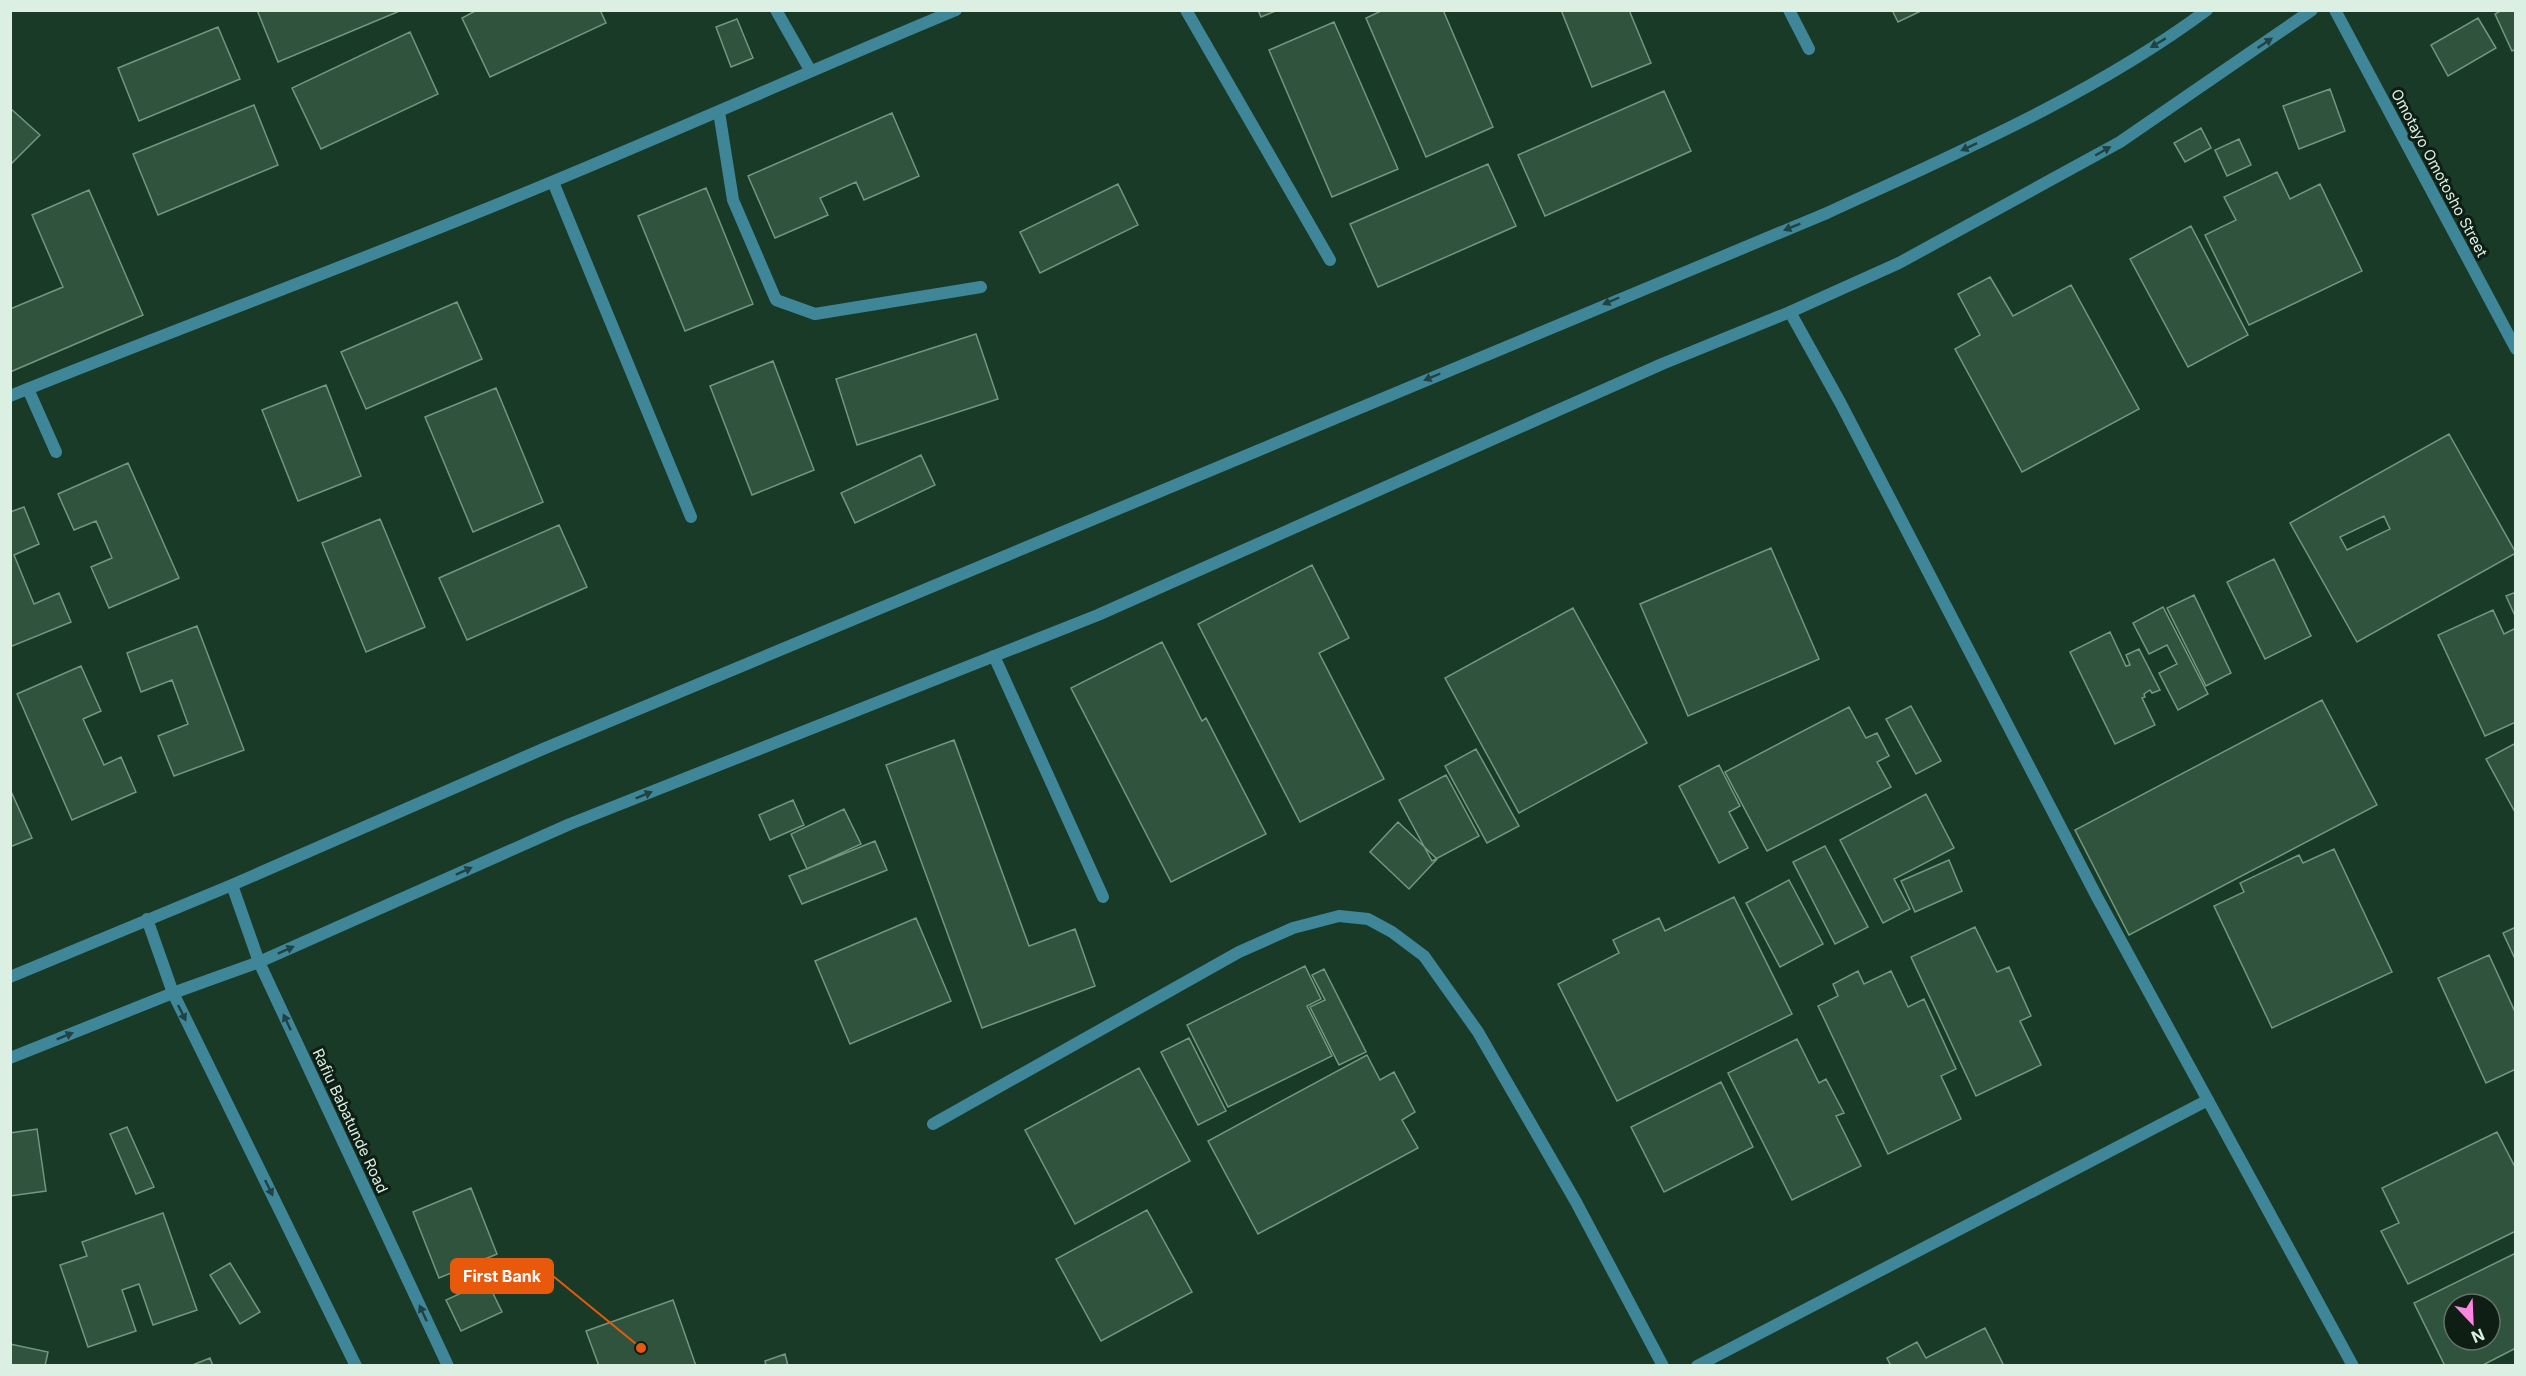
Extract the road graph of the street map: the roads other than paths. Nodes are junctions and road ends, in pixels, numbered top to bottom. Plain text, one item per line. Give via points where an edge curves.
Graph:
1 (776, 10) edge
2 (956, 10) edge
3 (1186, 10) edge
4 (1789, 10) edge
5 (2207, 10) edge
6 (2312, 10) edge
7 (2335, 10) edge
8 (1809, 49) dead end
9 (810, 70) junction
10 (719, 112) junction
11 (553, 182) junction
12 (1330, 260) dead end
13 (981, 287) dead end
14 (1790, 312) junction
15 (2516, 349) edge
16 (28, 389) junction
17 (10, 396) edge
18 (56, 452) dead end
19 (692, 517) dead end
20 (994, 656) junction
21 (232, 885) junction
22 (1103, 897) dead end
23 (147, 920) junction
24 (259, 962) junction
25 (10, 977) edge
26 (172, 993) junction
27 (10, 1058) edge
28 (2208, 1100) junction
29 (933, 1124) dead end
30 (356, 1365) edge
31 (448, 1365) edge
32 (1663, 1365) edge
33 (1697, 1365) edge
34 (2353, 1365) edge

1 - 9 street
2 - 9 street
3 - 12 street
4 - 8 street
5 -> 21 street via 2162,41 2023,122 1827,213 543,749
14 -> 6 street via 1899,263 2120,142
7 - 15 street, Omotayo Omotosho Street
9 - 10 street
10 - 11 street
10 - 13 street via 733,200 776,300 815,314
11 - 16 street
11 - 19 street
14 - 20 street via 1662,364 1098,615
14 - 28 street
16 - 17 street
16 - 18 street
20 - 22 street
24 -> 20 street via 570,824
21 - 23 street
21 - 24 street, Rafiu Babatunde Road
23 - 25 street
23 - 26 street
24 - 26 street
31 -> 24 street, Rafiu Babatunde Road
27 -> 26 street
26 -> 30 street
28 - 33 street
28 - 34 street
29 - 32 street via 1239,952 1293,928 1340,916 1368,919 1424,956 1478,1032 1576,1202

